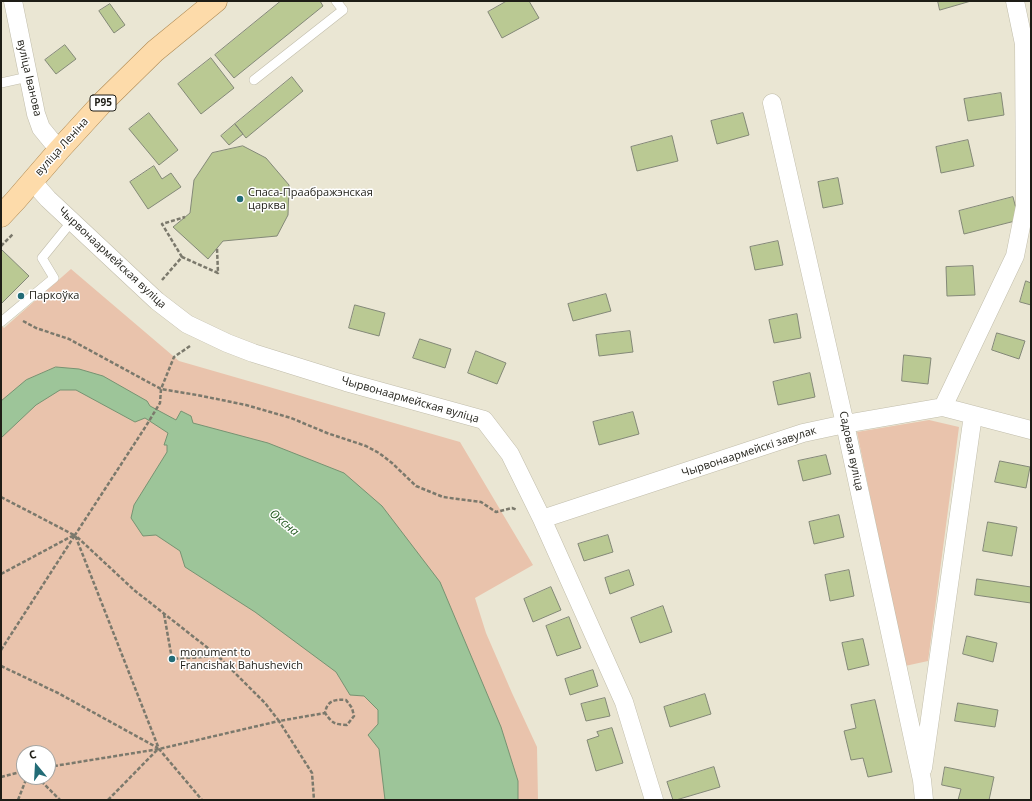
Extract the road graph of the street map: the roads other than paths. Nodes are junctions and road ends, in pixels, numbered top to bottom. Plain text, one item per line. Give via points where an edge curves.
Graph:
1 (12, 1) edge
2 (216, 1) edge
3 (336, 1) edge
4 (1015, 1) edge
5 (28, 77) junction
6 (254, 80) dead end
7 (1, 83) edge
8 (772, 104) dead end
9 (59, 150) junction
10 (32, 181) junction
11 (1, 216) edge
12 (72, 221) junction
13 (1, 322) edge
14 (943, 407) junction
15 (974, 415) junction
16 (845, 424) junction
17 (1031, 430) edge
18 (542, 519) junction
19 (922, 780) junction
20 (654, 800) edge
21 (924, 800) edge

1 - 5 street, вуліца Іванова
2 - 9 main road, вуліца Леніна / Р95 via 155,52 102,103
3 - 6 lane via 343,10
4 - 14 street via 1024,44 1025,206 1015,256
5 - 7 lane
5 - 9 street, вуліца Іванова via 41,128
8 - 16 street, Садовая вуліца
9 - 10 main road, вуліца Леніна / Р95
10 - 11 main road, вуліца Леніна / Р95
10 - 12 street, Чырвонаармейская вуліца
12 - 13 lane via 42,258 54,278
12 - 18 street, Чырвонаармейская вуліца via 157,301 188,324 227,343 346,382 484,420 510,454
14 - 15 street, Чырвонаармейскі завулак
14 - 16 street, Чырвонаармейскі завулак
15 - 17 street, Чырвонаармейскі завулак
15 - 19 street
16 - 18 street, Чырвонаармейскі завулак via 803,433
16 - 19 street, Садовая вуліца
18 - 20 street, Чырвонаармейская вуліца via 624,702
19 - 21 street, Садовая вуліца

